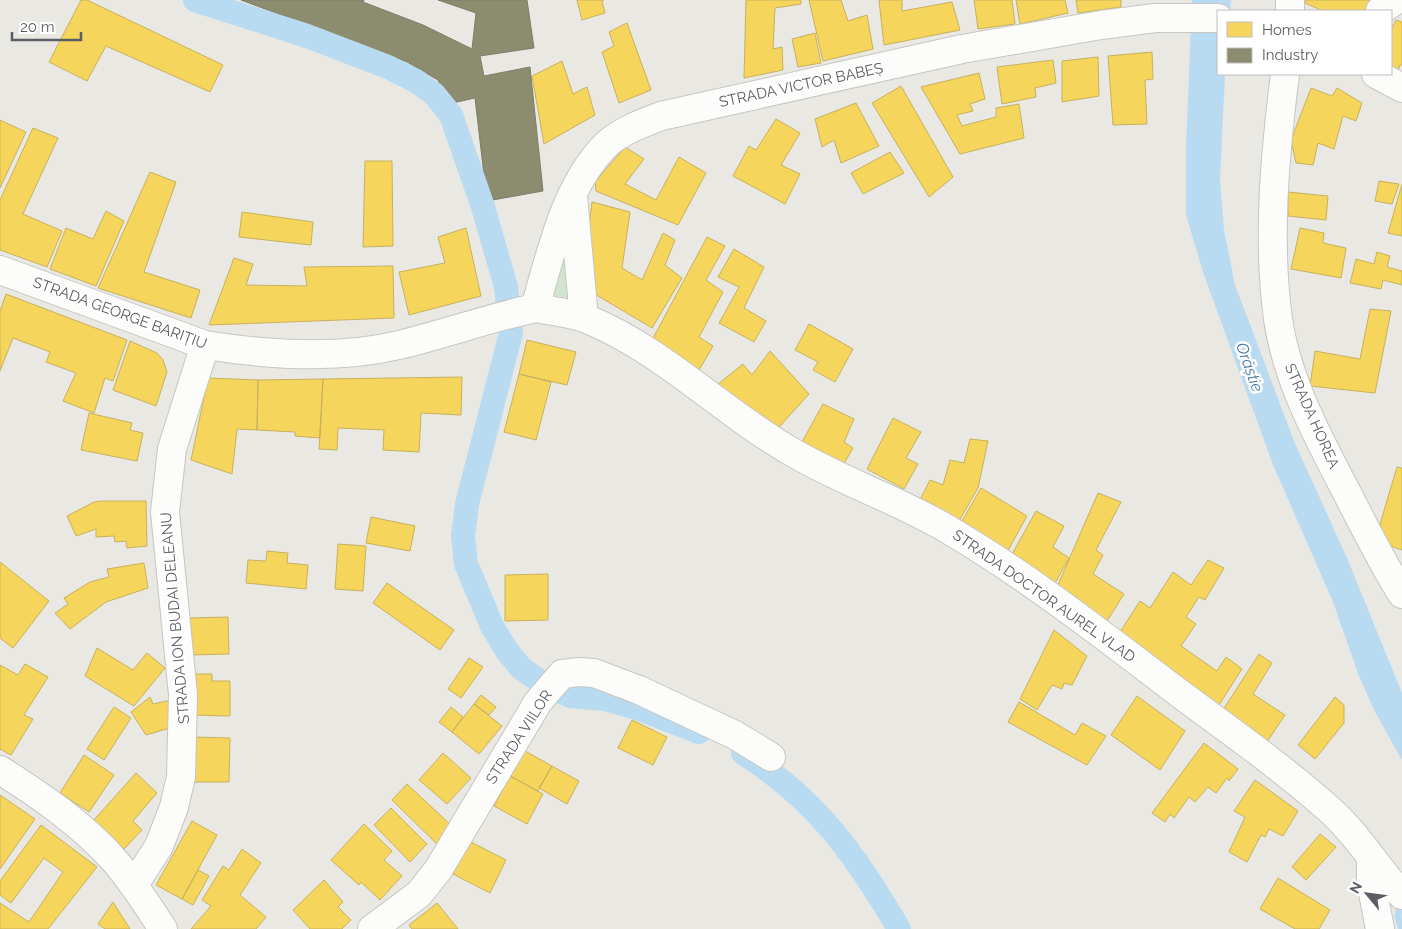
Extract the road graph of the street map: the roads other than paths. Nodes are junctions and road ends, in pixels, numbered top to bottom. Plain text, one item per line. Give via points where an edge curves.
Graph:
1 (1396, 0) edge
2 (1381, 10) edge
3 (1164, 12) edge
4 (1217, 18) edge
5 (1285, 75) edge
6 (1378, 75) edge
7 (1402, 88) edge
8 (573, 196) junction
9 (0, 270) edge
10 (526, 310) junction
11 (584, 318) junction
12 (205, 345) junction
13 (1402, 594) edge
14 (771, 757) dead end
15 (0, 770) edge
16 (1387, 878) edge
17 (134, 884) junction
18 (154, 924) edge
19 (372, 929) edge
20 (1380, 929) edge

1 - 2 street
3 - 4 street, STRADA VICTOR BABEȘ
3 - 8 street, STRADA VICTOR BABEȘ via 962,49 661,116 635,126 608,143 589,166
5 - 13 street, STRADA HOREA via 1275,174 1273,236 1278,320 1287,360 1321,442
6 - 7 street
8 - 10 street, STRADA VICTOR BABEȘ
8 - 11 street
9 - 12 street, STRADA GEORGE BARIȚIU
10 - 11 street, STRADA DOCTOR AUREL VLAD
10 - 12 street, STRADA GEORGE BARIȚIU via 398,345 344,352 293,354
11 - 16 street, STRADA DOCTOR AUREL VLAD via 607,328 671,368 791,452 947,528 999,561 1273,763 1331,811
12 - 17 street, STRADA ION BUDAI DELEANU via 172,449 165,512 183,695 182,777 159,846
14 - 19 street, STRADA VIILOR via 735,735 638,690 594,674 562,674 538,702 438,870 419,894
15 - 17 street via 62,812 113,859
16 - 20 street via 1371,882
17 - 18 street

